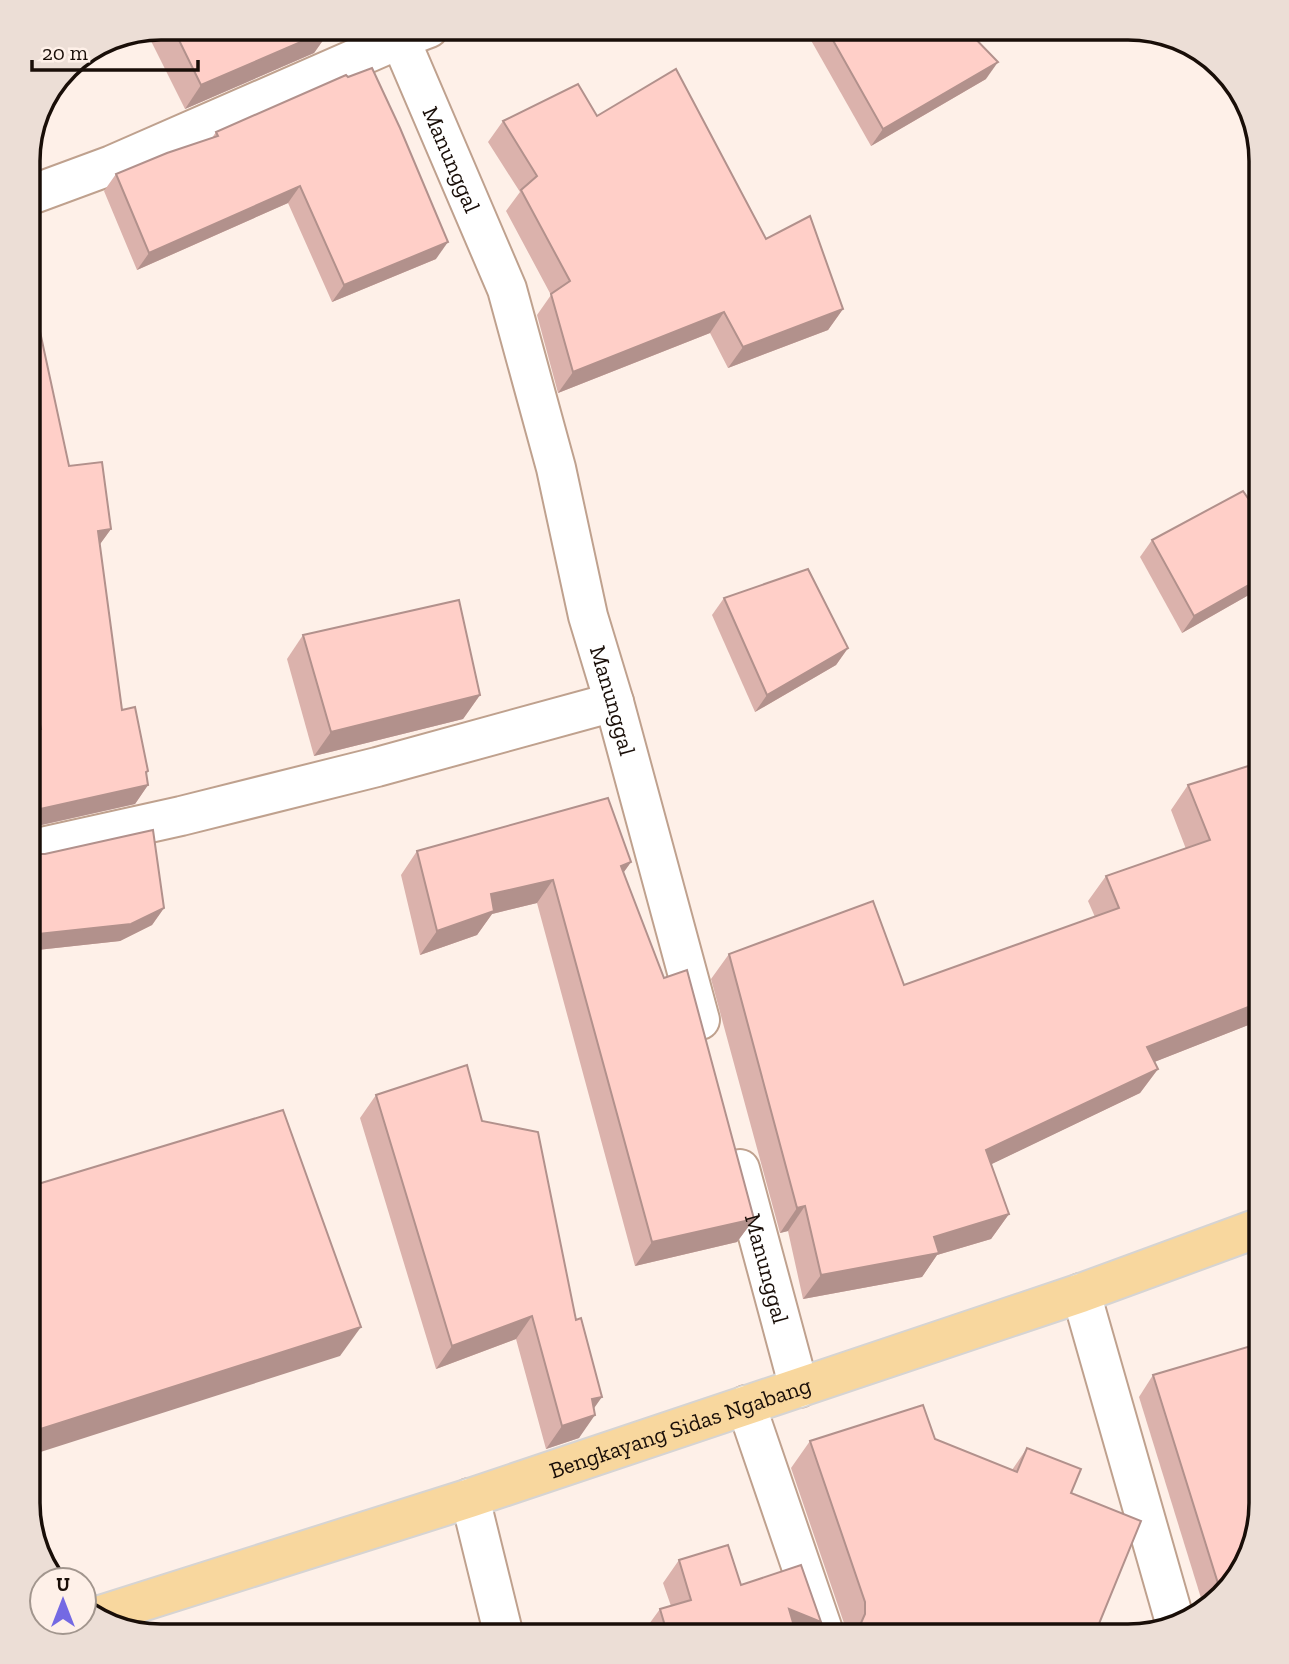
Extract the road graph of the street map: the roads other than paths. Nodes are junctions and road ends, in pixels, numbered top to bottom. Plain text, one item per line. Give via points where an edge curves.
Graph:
1 (389, 40) edge
2 (410, 40) edge
3 (41, 191) edge
4 (614, 702) junction
5 (40, 847) edge
6 (708, 1052) edge
7 (730, 1132) edge
8 (1249, 1231) edge
9 (1081, 1293) junction
10 (799, 1388) junction
11 (746, 1405) junction
12 (470, 1498) junction
13 (111, 1612) edge
14 (1173, 1614) edge
15 (501, 1624) edge
16 (821, 1624) edge

1 - 3 street via 112,165
2 - 4 street, Manunggal via 507,289
4 - 5 street via 377,767
4 - 6 street, Manunggal
7 - 10 street, Manunggal
8 - 9 highway, Bengkayang Sidas Ngabang
9 - 10 highway, Bengkayang Sidas Ngabang
9 - 14 street
10 - 11 highway, Bengkayang Sidas Ngabang
11 - 12 highway, Bengkayang Sidas Ngabang
11 - 16 street
12 - 13 highway, Bengkayang Sidas Ngabang
12 - 15 street

